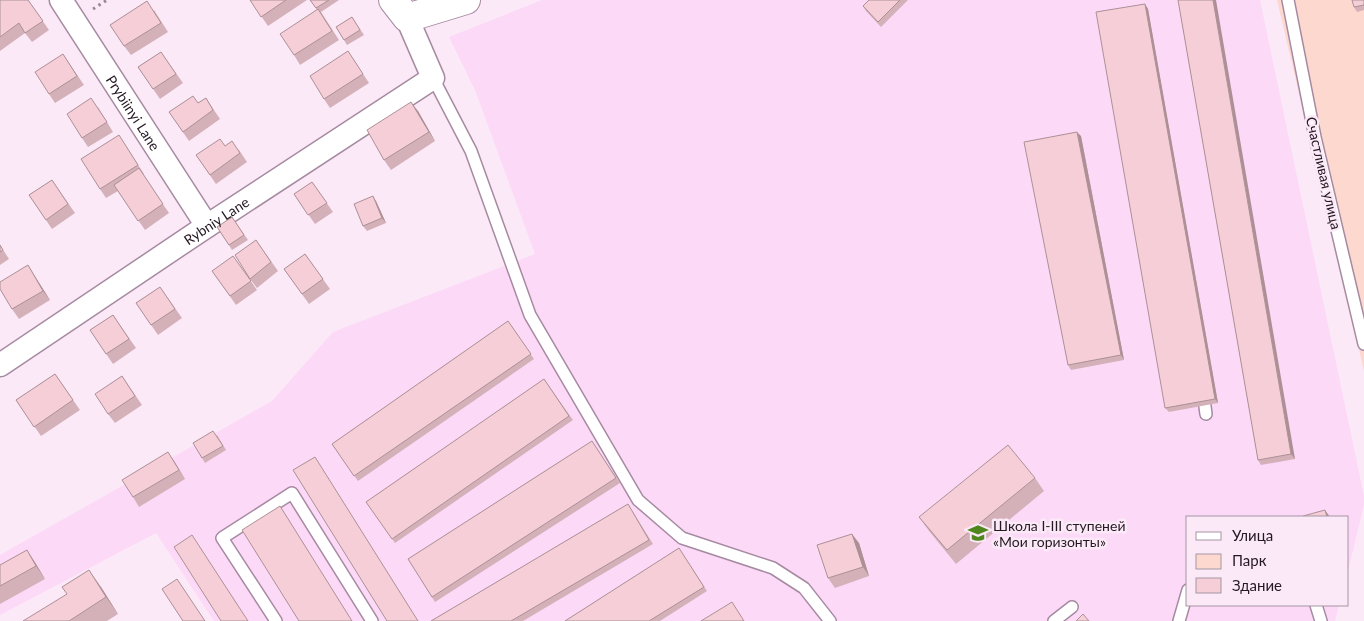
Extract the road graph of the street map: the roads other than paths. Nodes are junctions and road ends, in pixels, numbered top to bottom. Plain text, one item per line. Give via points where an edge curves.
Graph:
1 (61, 0) edge
2 (466, 0) edge
3 (1288, 0) edge
4 (400, 9) edge
5 (433, 78) junction
6 (207, 226) junction
7 (1364, 344) edge
8 (3, 356) edge
9 (1202, 385) edge
10 (1206, 414) dead end
11 (1186, 597) edge
12 (1316, 606) edge
13 (1072, 607) dead end
14 (276, 621) edge
15 (372, 621) edge
16 (830, 621) edge
17 (1054, 621) edge
18 (1179, 621) edge
19 (1321, 621) edge

1 - 6 street, Prybiinyi Lane
2 - 4 street
3 - 7 lane, Счастливая улица via 1315,137
4 - 5 street
5 - 6 street, Rybniy Lane
5 - 16 lane via 470,151 530,315 638,500 682,538 773,568 804,588
6 - 8 street, Rybniy Lane
9 - 10 lane
11 - 18 lane
12 - 19 lane
13 - 17 lane
14 - 15 lane via 222,538 292,492

